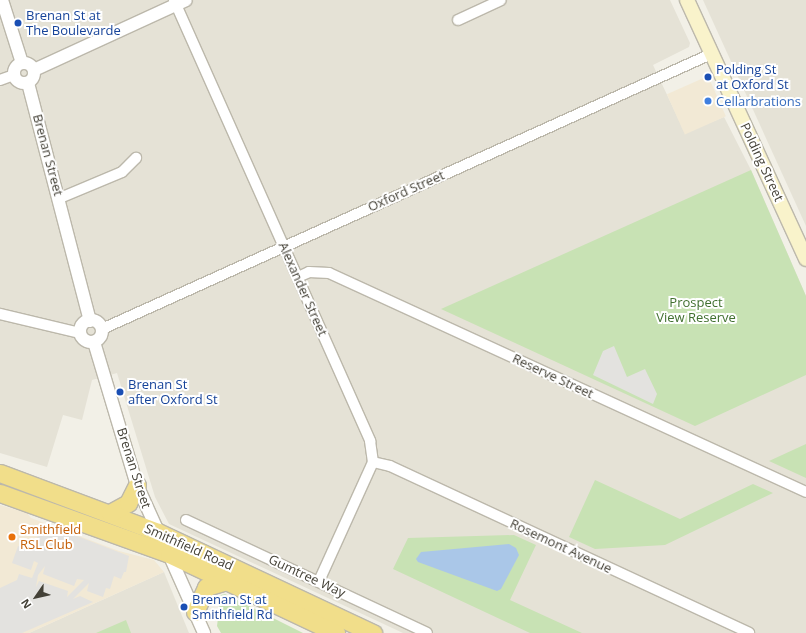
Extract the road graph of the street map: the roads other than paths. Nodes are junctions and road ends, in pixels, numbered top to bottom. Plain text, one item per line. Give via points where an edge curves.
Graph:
1 (2, 0) edge
2 (501, 0) edge
3 (687, 0) edge
4 (179, 2) edge
5 (489, 2) edge
6 (458, 20) dead end
7 (711, 54) junction
8 (22, 63) junction
9 (34, 70) junction
10 (14, 75) junction
11 (0, 80) edge
12 (28, 83) junction
13 (136, 158) dead end
14 (60, 198) junction
15 (284, 246) junction
16 (806, 259) edge
17 (298, 277) junction
18 (0, 314) edge
19 (90, 321) junction
20 (102, 329) junction
21 (80, 333) junction
22 (94, 342) junction
23 (373, 462) junction
24 (0, 473) edge
25 (137, 485) junction
26 (806, 492) edge
27 (0, 493) edge
28 (110, 513) junction
29 (49, 518) dead end
30 (186, 520) dead end
31 (158, 532) junction
32 (144, 545) junction
33 (169, 554) junction
34 (227, 581) junction
35 (318, 581) junction
36 (195, 612) junction
37 (204, 633) edge
38 (336, 633) edge
39 (373, 633) edge
40 (427, 633) edge
41 (749, 633) edge

1 - 8 street
2 - 5 street
3 - 7 main road, Polding Street
4 - 9 street
4 - 15 street, Alexander Street
5 - 6 street
7 - 15 street, Oxford Street
7 - 16 main road, Polding Street
8 - 9 street via 28,63
8 - 10 street via 16,66
9 - 12 street via 34,76
10 - 11 street
10 - 12 street via 21,83
12 - 14 street, Brenan Street
13 - 14 street via 122,172
14 - 19 street, Brenan Street
15 - 17 street, Alexander Street
15 - 20 street, Oxford Street
17 - 23 street, Alexander Street via 370,441
17 - 26 street, Reserve Street via 314,272 329,273
18 - 21 street
19 - 20 street via 98,323
19 - 21 street via 81,326
20 - 22 street via 101,336
21 - 22 street via 84,340
22 - 25 street, Brenan Street
23 - 35 street
23 - 41 street, Rosemont Avenue via 390,466
24 - 28 highway, Smithfield Road
25 - 28 highway via 128,503
25 - 31 street, Brenan Street
27 - 32 highway, Smithfield Road
28 - 31 highway, Smithfield Road
29 - 32 highway via 109,540
30 - 35 street, Gumtree Way
31 - 33 street, Brenan Street
31 - 39 highway, Smithfield Road
32 - 33 highway, Smithfield Road
33 - 34 highway, Smithfield Road
33 - 36 street, Brenan Street
34 - 36 highway via 206,587
34 - 38 highway, Smithfield Road
35 - 40 street, Gumtree Way
36 - 37 street, Brenan Street

